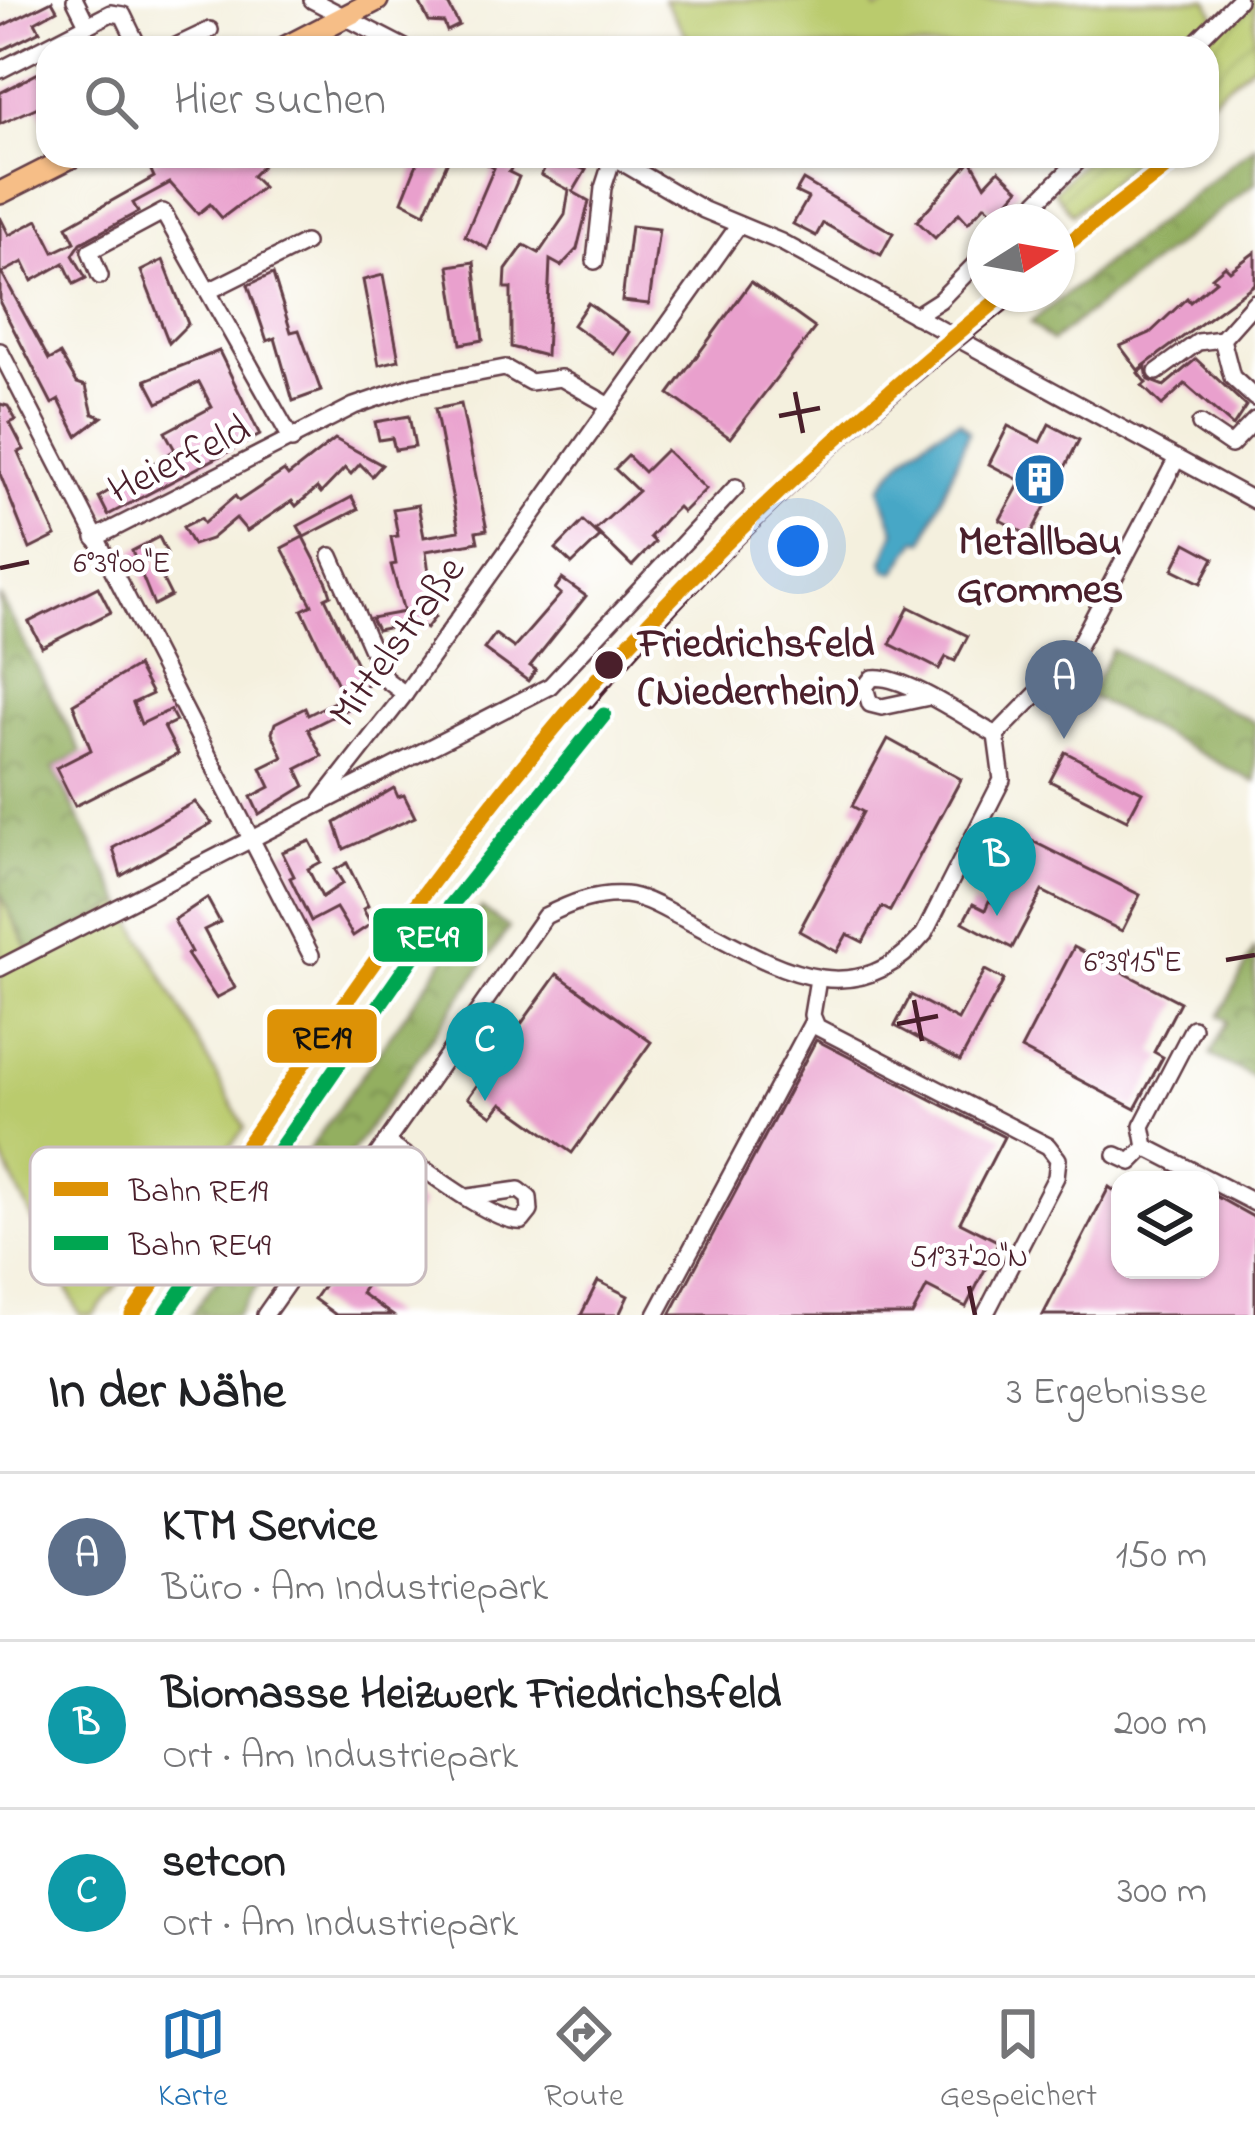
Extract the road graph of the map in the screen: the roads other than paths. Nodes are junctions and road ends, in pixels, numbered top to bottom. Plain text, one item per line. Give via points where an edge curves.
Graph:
1 (74, 0) edge
2 (312, 0) edge
3 (377, 0) edge
4 (1238, 0) edge
5 (344, 17) junction
6 (86, 24) junction
7 (210, 30) dead end
8 (64, 36) edge
9 (133, 36) edge
10 (197, 36) edge
11 (307, 36) edge
12 (381, 36) edge
13 (1202, 36) edge
14 (36, 51) edge
15 (0, 70) edge
16 (49, 168) edge
17 (609, 168) edge
18 (633, 168) edge
19 (1071, 168) edge
20 (0, 193) edge
21 (1035, 204) edge
22 (739, 225) junction
23 (305, 243) dead end
24 (595, 261) dead end
25 (967, 272) edge
26 (100, 276) dead end
27 (211, 290) junction
28 (1255, 302) edge
29 (915, 316) junction
30 (1222, 339) junction
31 (0, 351) edge
32 (1157, 372) dead end
33 (1255, 398) edge
34 (610, 406) junction
35 (1255, 420) edge
36 (1200, 424) dead end
37 (292, 440) junction
38 (1176, 460) junction
39 (736, 487) dead end
40 (1255, 501) edge
41 (95, 538) junction
42 (331, 556) dead end
43 (405, 694) junction
44 (929, 697) dead end
45 (997, 735) junction
46 (317, 806) junction
47 (251, 836) junction
48 (311, 955) dead end
49 (0, 968) edge
50 (818, 979) junction
51 (813, 1021) junction
52 (1193, 1028) dead end
53 (386, 1142) junction
54 (383, 1147) edge
55 (394, 1147) edge
56 (1146, 1147) junction
57 (1116, 1155) dead end
58 (426, 1169) edge
59 (469, 1197) dead end
60 (1255, 1203) edge
61 (286, 1285) edge
62 (265, 1315) edge
63 (656, 1315) edge
64 (985, 1315) edge

1 - 6 street
2 - 5 street
3 - 5 main road
4 - 13 street
5 - 11 main road
5 - 12 street
6 - 8 street
6 - 9 street via 123,15
7 - 10 street
14 - 15 street
16 - 20 main road
17 - 24 street
18 - 22 street
19 - 21 street
22 - 29 street
22 - 34 street, Mittelstraße
23 - 27 street
25 - 29 street
26 - 27 street, Heierfeld via 90,251 164,212
27 - 37 street, Heierfeld
28 - 30 street
29 - 38 street
30 - 32 street via 1198,342
30 - 33 street via 1232,377
31 - 41 street
34 - 37 street, Heierfeld via 561,378 530,382 505,368 415,385
34 - 43 street, Mittelstraße
35 - 36 street via 1231,445
37 - 41 street, Heierfeld
38 - 40 street
38 - 45 street via 1072,658
39 - 46 street via 550,686
41 - 47 street
42 - 43 street via 385,679
43 - 46 street, Mittelstraße
44 - 45 street
45 - 50 street via 1002,780 924,934 877,972
46 - 47 street, Mittelstraße
47 - 48 street
47 - 49 street, Mittelstraße
50 - 51 street
50 - 53 street via 788,972 643,898 568,904 526,938
51 - 63 street
51 - 64 street via 1055,1153 1056,1178
52 - 56 street via 1142,1126
53 - 54 street
53 - 55 street
56 - 57 street via 1132,1162
56 - 60 street
58 - 59 street
61 - 62 street

